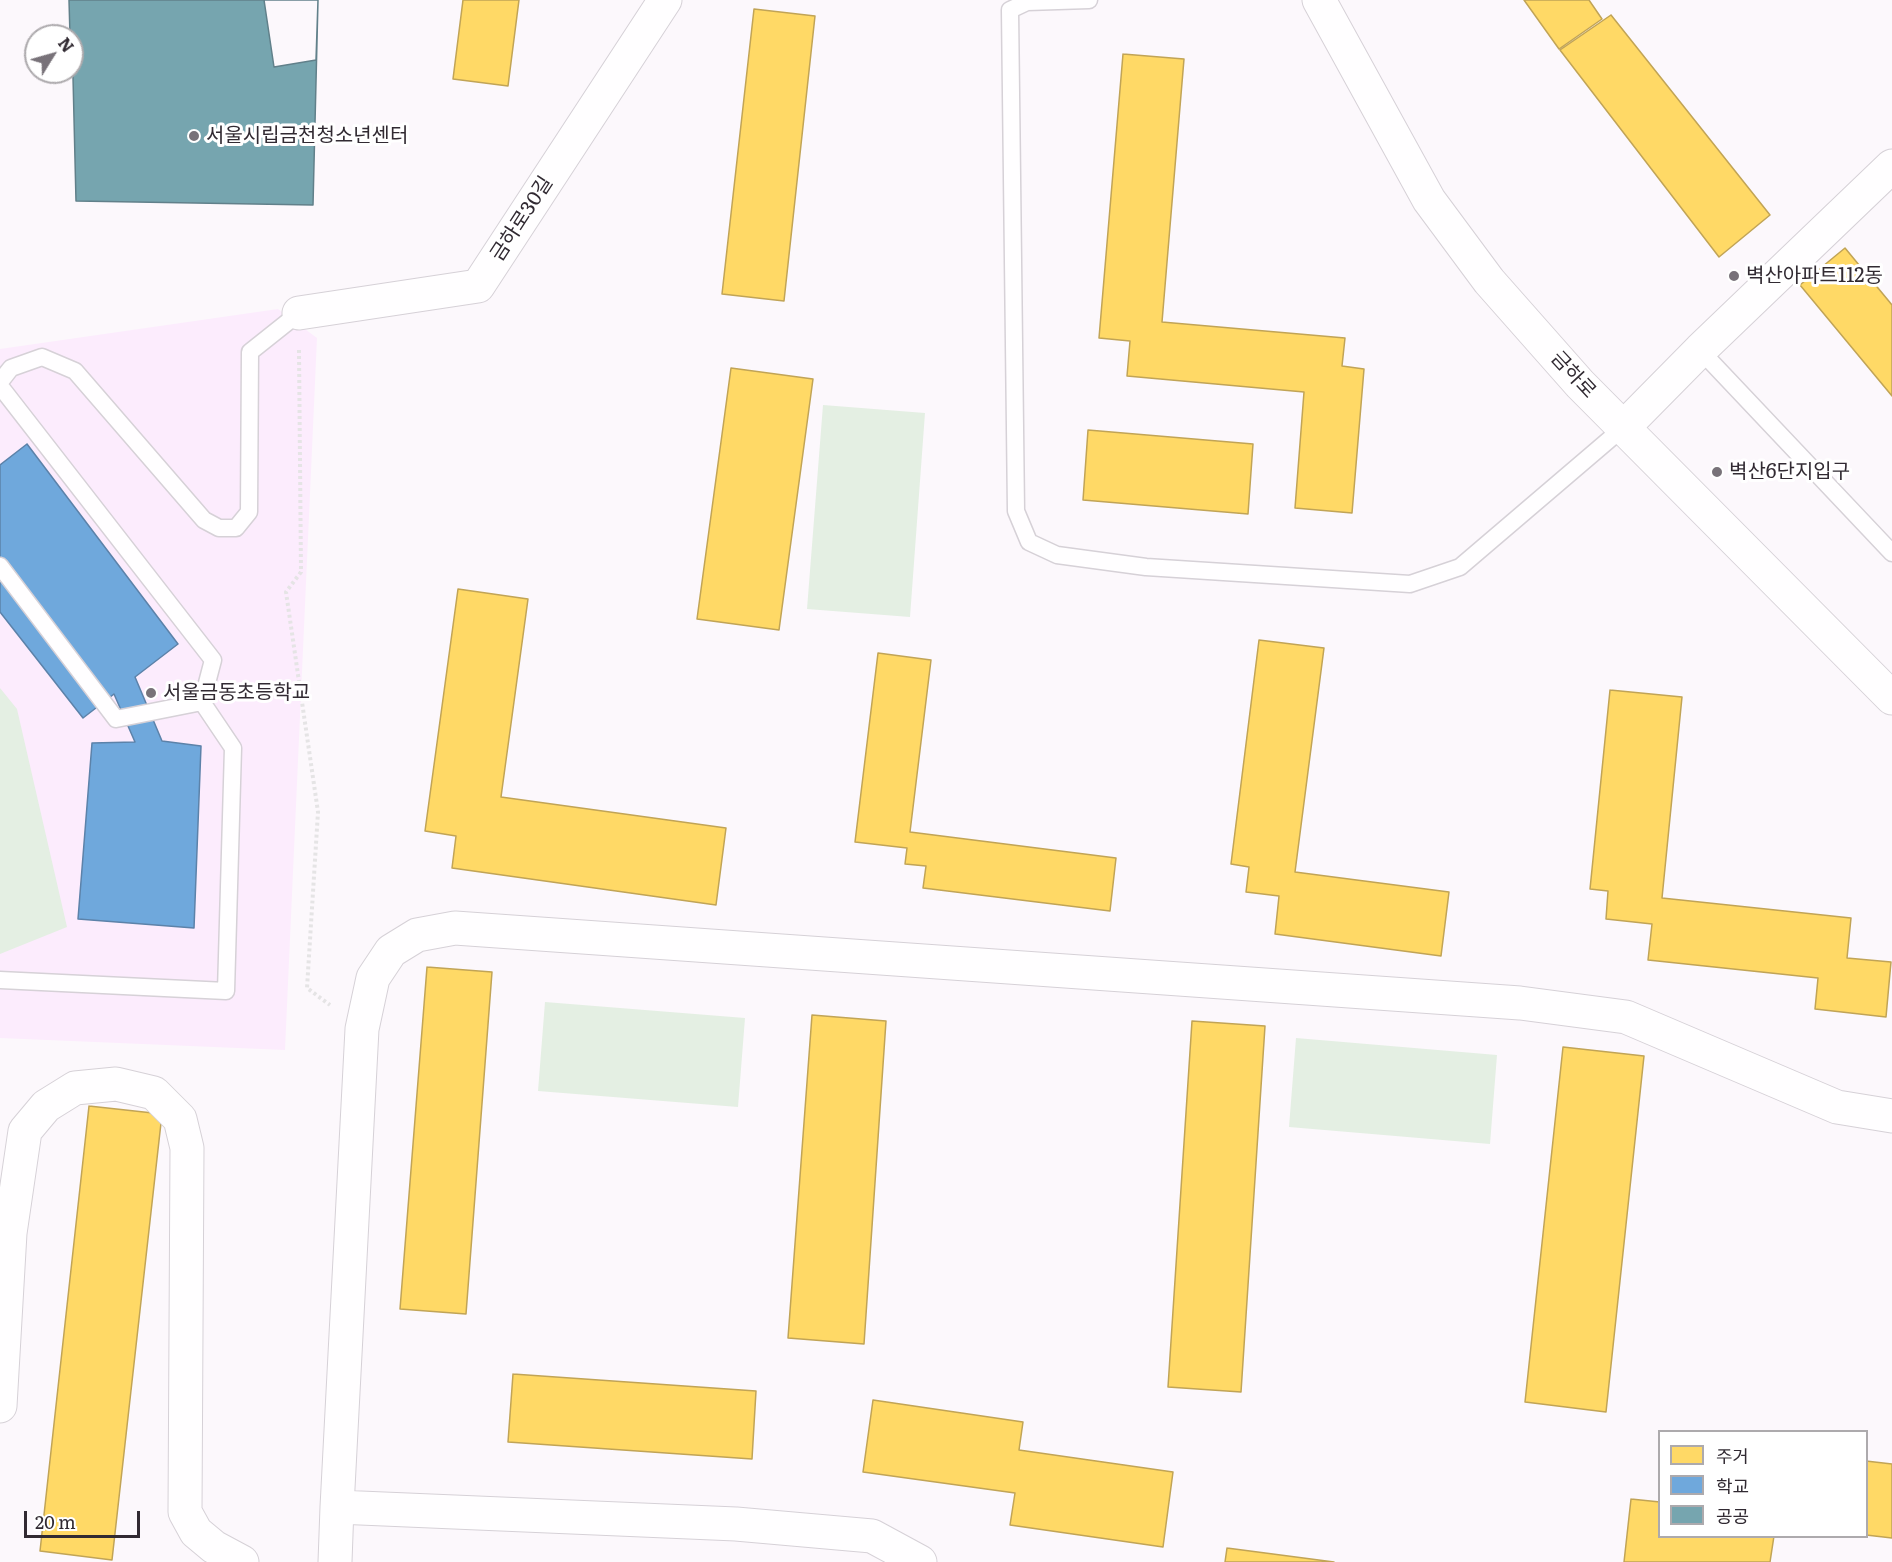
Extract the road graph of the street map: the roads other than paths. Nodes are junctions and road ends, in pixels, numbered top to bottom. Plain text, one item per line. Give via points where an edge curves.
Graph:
1 (665, 0) edge
2 (1089, 0) edge
3 (1319, 0) edge
4 (1892, 166) edge
5 (299, 313) joint
6 (1700, 350) junction
7 (0, 384) edge
8 (1624, 427) junction
9 (1892, 553) edge
10 (0, 566) edge
11 (1892, 698) edge
12 (202, 702) junction
13 (0, 981) edge
14 (1892, 1116) edge
15 (0, 1406) edge
16 (337, 1507) junction
17 (242, 1562) edge
18 (335, 1562) edge
19 (920, 1562) edge

1 - 5 street, 금하로30길 via 478,286
2 - 8 lane via 1028,2 1010,10 1016,511 1029,542 1057,555 1146,567 1410,585 1460,567
3 - 8 street, 금하로 via 1429,200 1489,281 1580,384
4 - 6 street
5 - 7 lane via 250,352 249,512 236,528 219,528 204,520 75,371 42,357 11,368
6 - 8 street
6 - 9 lane
7 - 12 lane via 213,660
8 - 11 street, 금하로
10 - 12 lane via 116,719
12 - 13 lane via 233,748 226,991
14 - 16 street via 1837,1107 1626,1017 1521,1004 455,928 417,935 391,951 373,978 362,1029
15 - 17 street via 10,1233 25,1131 46,1106 75,1088 117,1084 154,1093 180,1119 187,1148 185,1512 196,1532
16 - 18 street
16 - 19 street via 736,1524 872,1536

